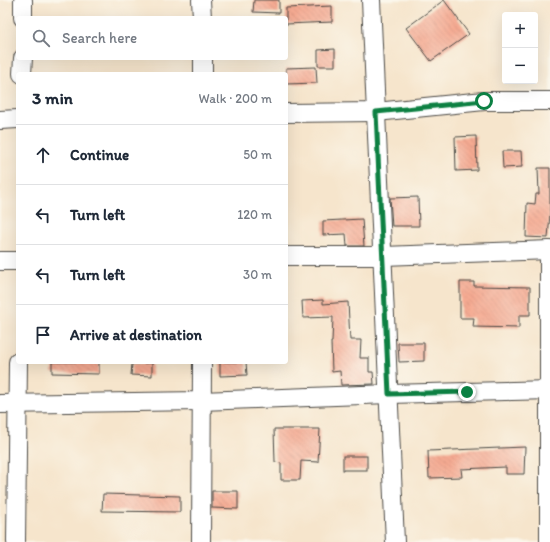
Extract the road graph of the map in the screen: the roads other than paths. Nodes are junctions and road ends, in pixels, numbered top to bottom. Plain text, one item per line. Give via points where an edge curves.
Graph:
1 (23, 0) edge
2 (201, 0) edge
3 (371, 0) edge
4 (23, 16) edge
5 (202, 16) edge
6 (23, 60) edge
7 (203, 60) edge
8 (22, 72) edge
9 (203, 72) edge
10 (550, 101) edge
11 (376, 112) junction
12 (288, 113) edge
13 (16, 119) edge
14 (0, 120) edge
15 (549, 250) edge
16 (288, 256) edge
17 (383, 256) junction
18 (16, 260) edge
19 (0, 261) edge
20 (18, 364) edge
21 (202, 364) edge
22 (549, 390) edge
23 (389, 394) junction
24 (201, 401) junction
25 (18, 403) junction
26 (0, 404) edge
27 (16, 542) edge
28 (201, 542) edge
29 (395, 542) edge
30 (549, 542) edge

1 - 4 street
2 - 5 street
3 - 11 street
6 - 8 street
7 - 9 street
10 - 11 street via 484,101
11 - 12 street
11 - 17 street
13 - 14 street
15 - 17 street
15 - 22 street
16 - 17 street
17 - 23 street
18 - 19 street
20 - 25 street
21 - 24 street
22 - 23 street
22 - 30 street
23 - 24 street
23 - 29 street
24 - 25 street
24 - 28 street
25 - 26 street
25 - 27 street

